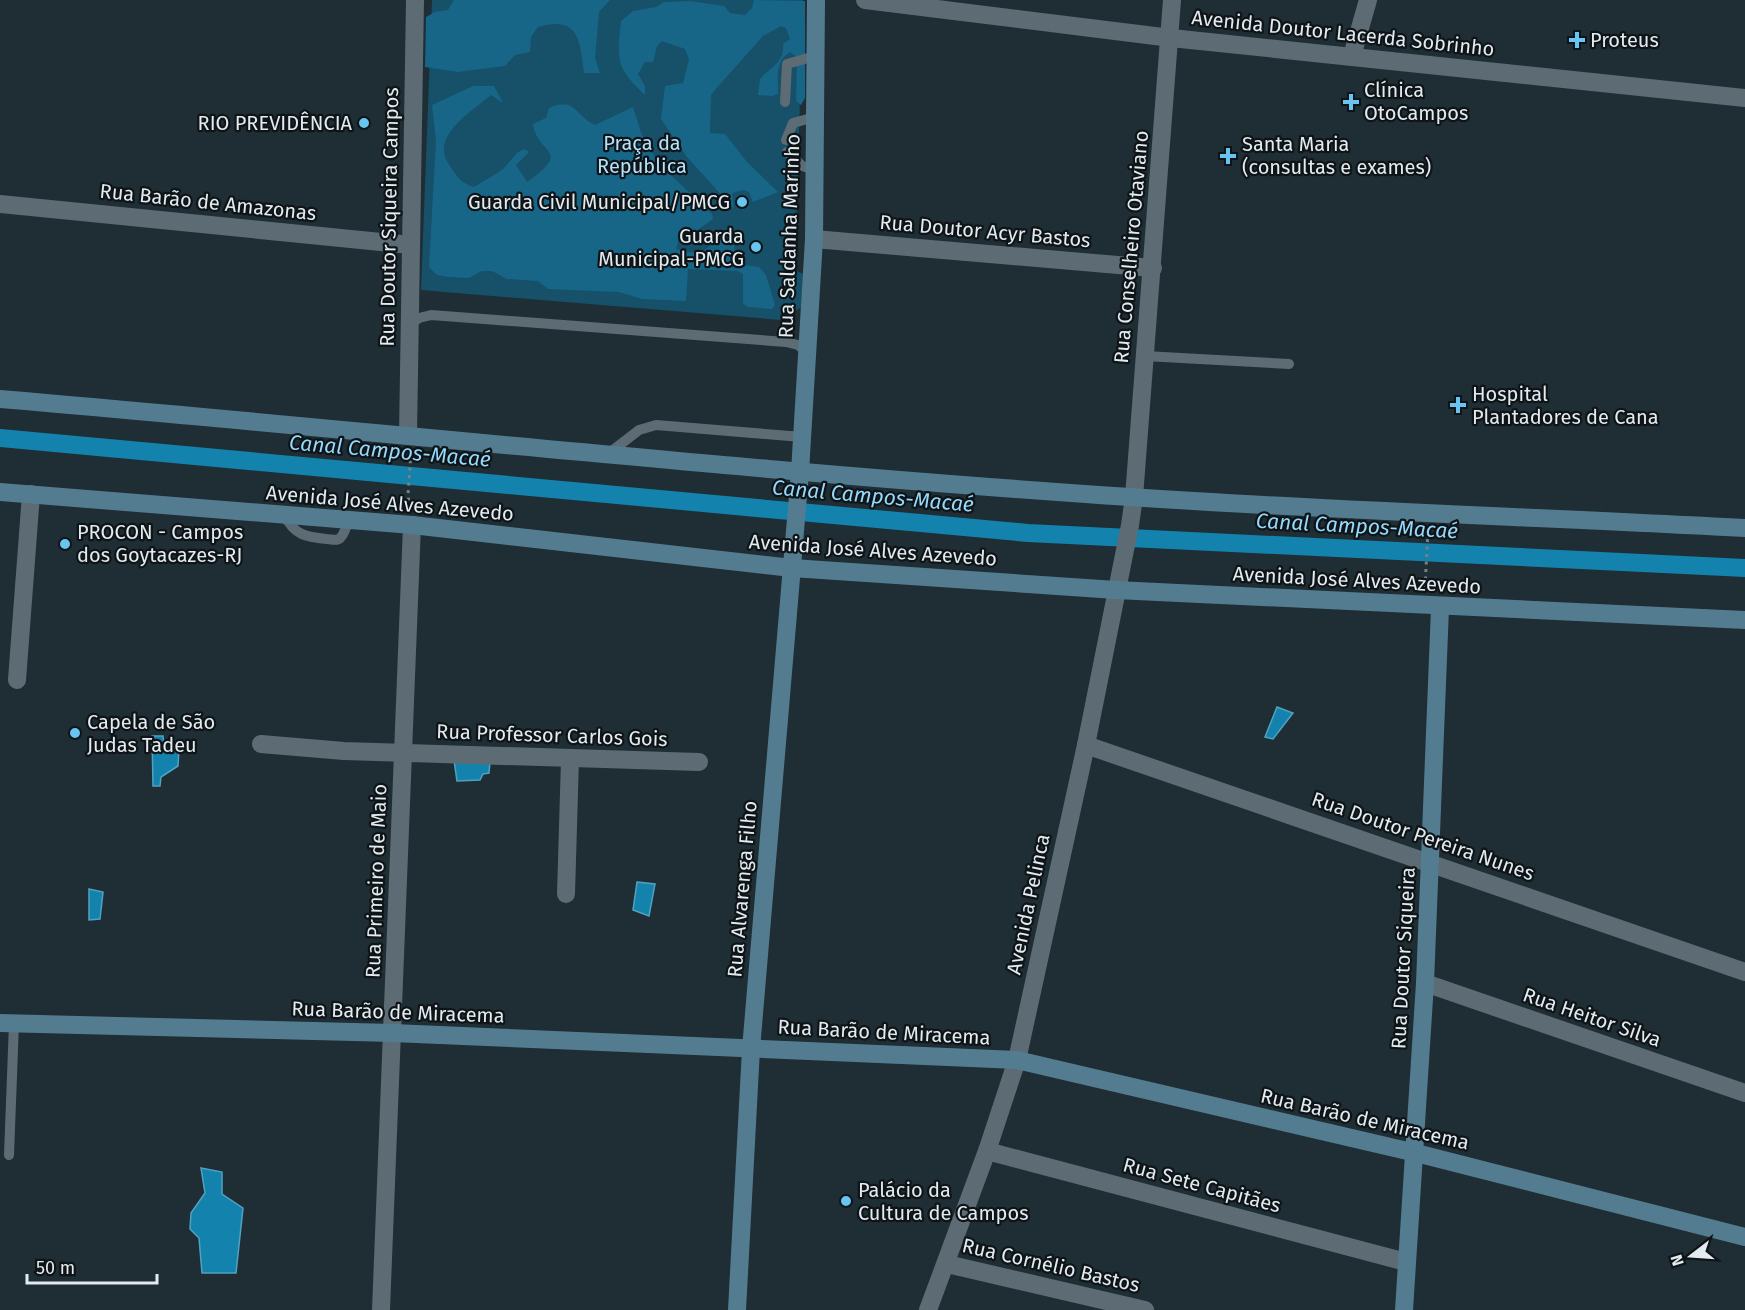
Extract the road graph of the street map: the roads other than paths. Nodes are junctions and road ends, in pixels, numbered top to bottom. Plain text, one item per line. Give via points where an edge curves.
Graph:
1 (415, 0) edge
2 (816, 0) edge
3 (865, 0) edge
4 (1172, 0) edge
5 (1368, 0) edge
6 (918, 3) edge
7 (1171, 38) junction
8 (815, 56) junction
9 (1352, 56) junction
10 (1745, 98) edge
11 (784, 102) dead end
12 (815, 117) junction
13 (786, 140) dead end
14 (787, 152) dead end
15 (815, 170) junction
16 (0, 204) edge
17 (814, 239) junction
18 (411, 245) junction
19 (1153, 268) junction
20 (410, 324) junction
21 (807, 352) junction
22 (1145, 356) junction
23 (1289, 364) dead end
24 (0, 399) edge
25 (408, 434) junction
26 (802, 437) junction
27 (608, 454) junction
28 (800, 472) junction
29 (0, 492) edge
30 (31, 494) junction
31 (1134, 497) junction
32 (412, 525) junction
33 (1745, 528) edge
34 (792, 568) junction
35 (1116, 590) junction
36 (1440, 608) junction
37 (1745, 620) edge
38 (17, 680) dead end
39 (261, 744) dead end
40 (1086, 745) junction
41 (404, 753) junction
42 (570, 759) junction
43 (699, 762) dead end
44 (1430, 862) junction
45 (566, 894) dead end
46 (1745, 972) edge
47 (1425, 983) junction
48 (7, 1023) edge
49 (393, 1033) junction
50 (751, 1048) junction
51 (1017, 1060) junction
52 (1745, 1093) edge
53 (987, 1151) junction
54 (1416, 1153) junction
55 (9, 1155) dead end
56 (1745, 1238) edge
57 (1406, 1262) junction
58 (947, 1264) junction
59 (381, 1310) edge
60 (737, 1310) edge
61 (928, 1310) edge
62 (1145, 1310) edge
63 (1404, 1310) edge

1 - 18 street, Rua Doutor Siqueira Campos
2 - 8 main road, Rua Saldanha Marinho
3 - 6 street, Avenida Doutor Lacerda Sobrinho
4 - 7 street, Rua Conselheiro Otaviano
5 - 9 street
6 - 7 street, Avenida Doutor Lacerda Sobrinho
7 - 9 street, Avenida Doutor Lacerda Sobrinho
7 - 19 street, Rua Conselheiro Otaviano
8 - 11 lane via 787,64
8 - 12 main road, Rua Saldanha Marinho
9 - 10 street, Avenida Doutor Lacerda Sobrinho
12 - 13 lane via 793,123
12 - 15 main road, Rua Saldanha Marinho
14 - 15 lane via 802,166
15 - 17 main road, Rua Saldanha Marinho
16 - 18 street, Rua Barão de Amazonas
17 - 19 street, Rua Doutor Acyr Bastos
17 - 21 main road, Rua Saldanha Marinho
18 - 20 street, Rua Doutor Siqueira Campos
19 - 22 street, Rua Conselheiro Otaviano
20 - 21 lane via 425,316 453,317 786,342
20 - 25 street, Rua Doutor Siqueira Campos
21 - 26 main road, Rua Saldanha Marinho
22 - 23 lane
22 - 31 street, Rua Conselheiro Otaviano
24 - 25 main road
25 - 27 main road
26 - 27 lane via 656,425 639,429
26 - 28 main road, Rua Saldanha Marinho
27 - 28 main road
28 - 31 main road
28 - 34 main road, Rua Alvarenga Filho
29 - 30 main road, Avenida José Alves Azevedo
30 - 32 main road, Avenida José Alves Azevedo
30 - 38 street
31 - 33 main road
31 - 35 street, Avenida Pelinca
32 - 34 main road, Avenida José Alves Azevedo
32 - 41 street, Rua Primeiro de Maio
34 - 35 main road, Avenida José Alves Azevedo
34 - 50 main road, Rua Alvarenga Filho
35 - 36 main road, Avenida José Alves Azevedo
35 - 40 street, Avenida Pelinca
36 - 37 main road, Avenida José Alves Azevedo
36 - 44 main road, Rua Doutor Siqueira
39 - 41 street, Rua Professor Carlos Gois
40 - 44 street, Rua Doutor Pereira Nunes
40 - 51 street, Avenida Pelinca
41 - 42 street, Rua Professor Carlos Gois
41 - 49 street, Rua Primeiro de Maio
42 - 43 street, Rua Professor Carlos Gois
42 - 45 street
44 - 46 street, Rua Doutor Pereira Nunes
44 - 47 main road, Rua Doutor Siqueira
47 - 52 street, Rua Heitor Silva
47 - 54 main road, Rua Doutor Siqueira
48 - 49 main road, Rua Barão de Miracema
48 - 55 lane
49 - 50 main road, Rua Barão de Miracema
49 - 59 street, Rua Primeiro de Maio
50 - 51 main road, Rua Barão de Miracema
50 - 60 main road, Rua Alvarenga Filho
51 - 53 street, Avenida Pelinca
51 - 54 main road, Rua Barão de Miracema
53 - 57 street, Rua Sete Capitães
53 - 58 street, Avenida Pelinca
54 - 56 main road, Rua Barão de Miracema
54 - 57 main road, Rua Doutor Siqueira
57 - 63 main road, Rua Doutor Siqueira
58 - 61 street, Avenida Pelinca
58 - 62 street, Rua Cornélio Bastos

